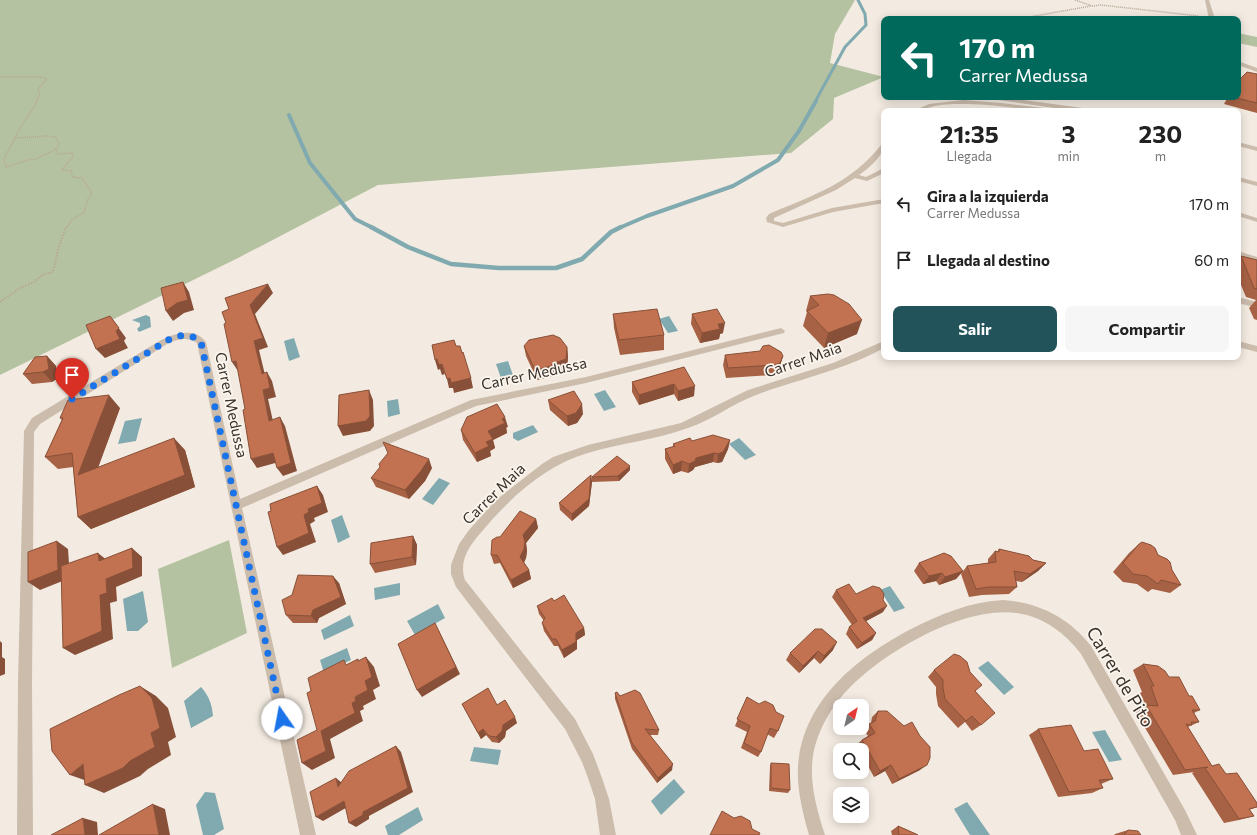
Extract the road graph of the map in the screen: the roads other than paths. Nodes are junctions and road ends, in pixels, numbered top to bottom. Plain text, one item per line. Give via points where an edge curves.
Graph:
1 (1207, 0) edge
2 (1211, 16) edge
3 (1241, 64) edge
4 (1257, 70) edge
5 (1008, 100) edge
6 (923, 108) edge
7 (1023, 108) edge
8 (1068, 108) edge
9 (1241, 145) edge
10 (881, 148) edge
11 (1257, 149) edge
12 (881, 172) edge
13 (855, 176) junction
14 (1241, 180) edge
15 (1257, 184) edge
16 (881, 201) edge
17 (1241, 215) edge
18 (1257, 220) edge
19 (1241, 254) edge
20 (1257, 260) edge
21 (1241, 301) edge
22 (1257, 305) edge
23 (781, 331) dead end
24 (881, 345) edge
25 (1241, 345) edge
26 (1257, 349) edge
27 (237, 505) junction
28 (25, 835) edge
29 (308, 835) edge
30 (608, 835) edge
31 (817, 835) edge
32 (1189, 835) edge

1 - 2 street
3 - 4 street
5 - 8 street
6 - 7 street via 938,104 975,103
9 - 11 street
10 - 13 street
12 - 13 street via 866,179
13 - 16 street via 836,188 772,216 771,222 783,225 832,210
14 - 15 street
17 - 18 street
19 - 20 street
21 - 22 street
23 - 27 street, Carrer Medussa via 586,380 474,403
24 - 30 street, Carrer Maia via 855,358 742,396 703,418 682,426 586,450 557,460 513,492 462,550 456,567 460,583 570,724 588,759 602,799
25 - 26 street
27 - 28 street, Carrer Medussa via 201,342 193,337 176,336 164,342 32,426 28,440
27 - 29 street, Carrer Medussa
31 - 32 street, Carrer de Pito via 805,789 808,746 818,721 840,688 875,657 911,636 950,617 989,607 1005,606 1037,612 1070,630 1079,639

